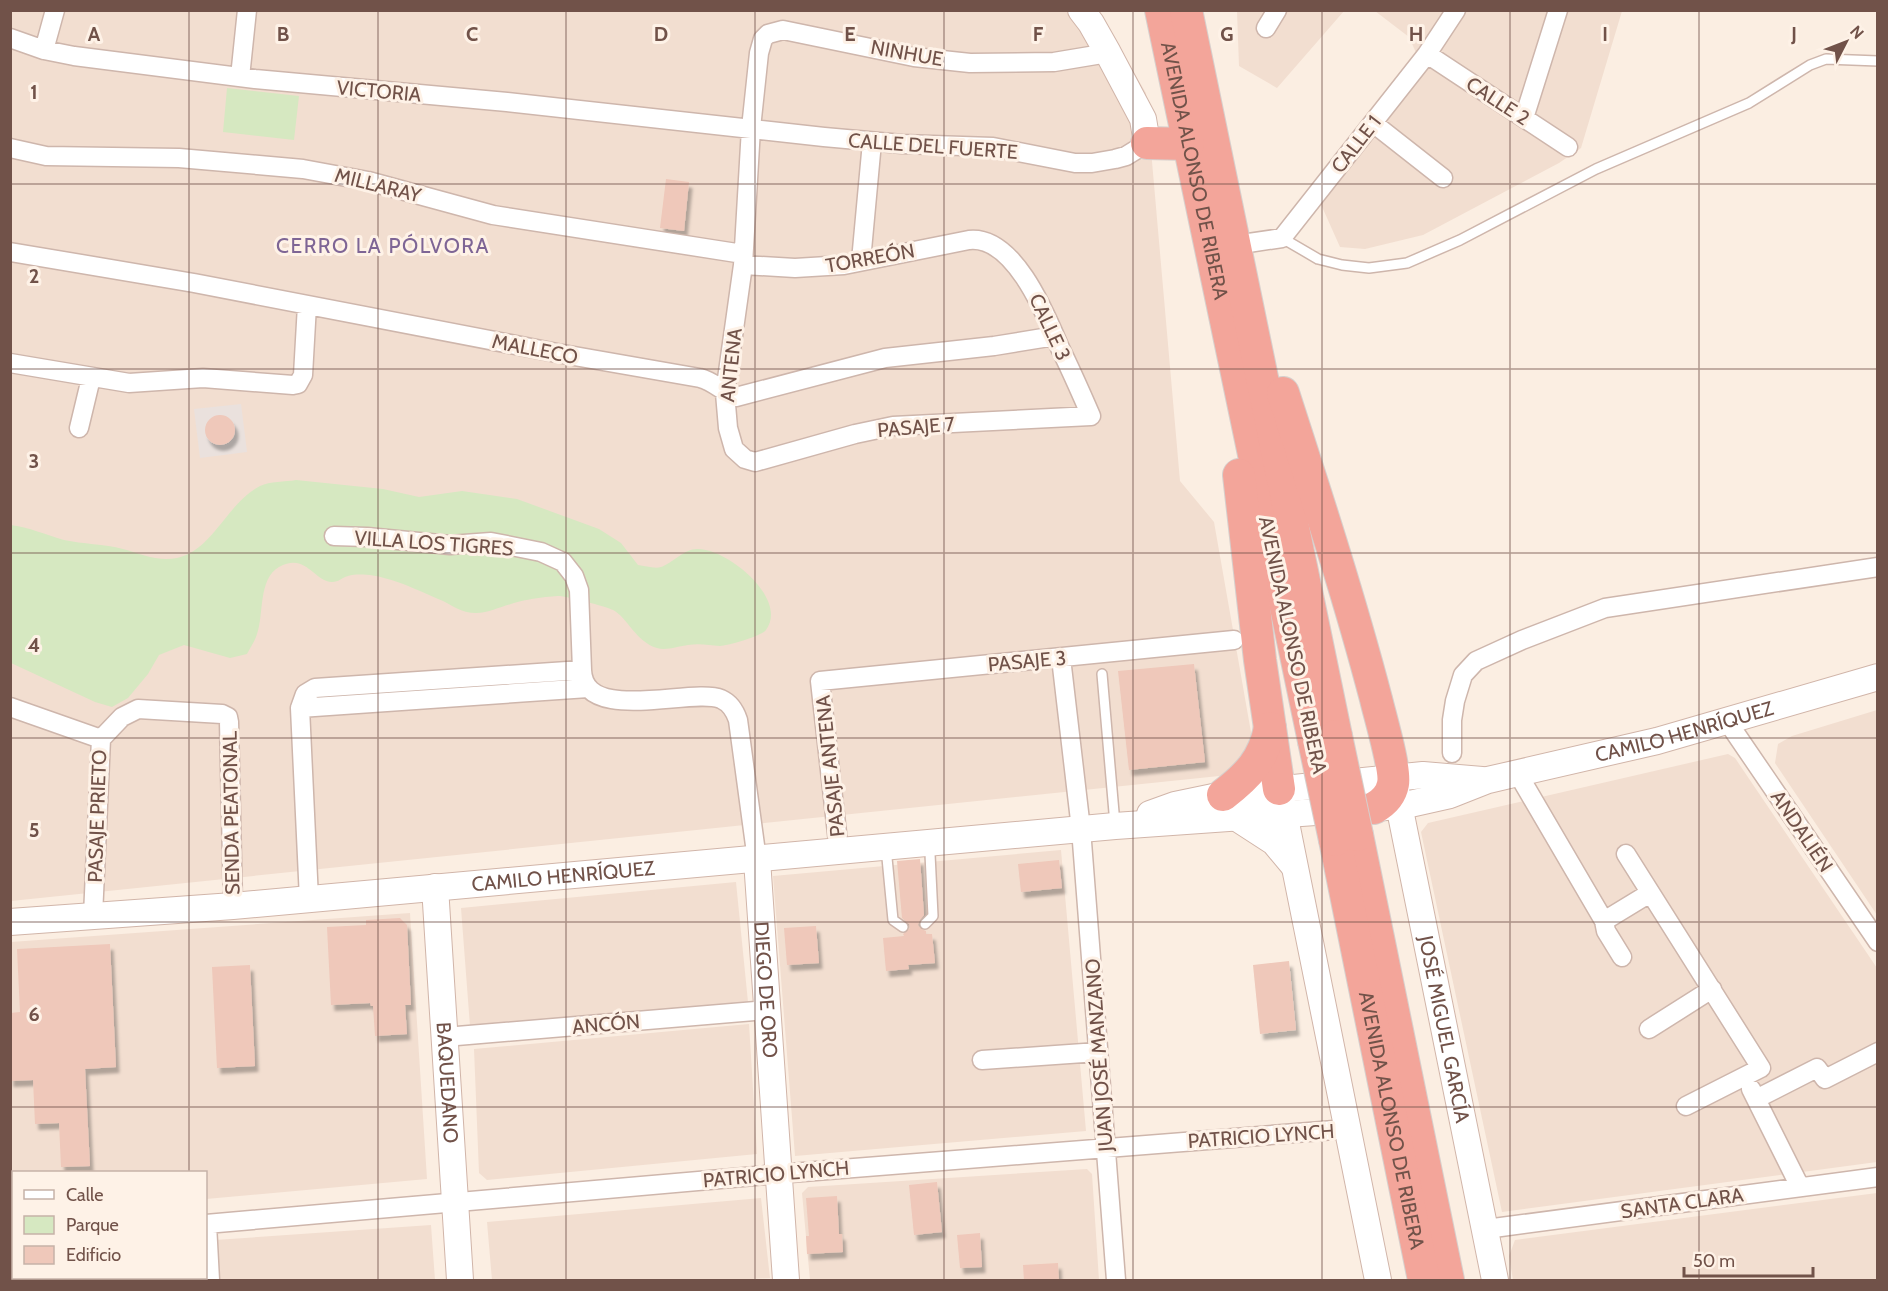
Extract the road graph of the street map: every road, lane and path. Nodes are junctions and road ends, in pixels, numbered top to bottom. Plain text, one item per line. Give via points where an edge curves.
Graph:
1 (55, 10) edge
2 (247, 10) edge
3 (1080, 10) edge
4 (1161, 10) edge
5 (1186, 10) edge
6 (1277, 10) edge
7 (1456, 10) edge
8 (1558, 10) edge
9 (1266, 28) dead end
10 (10, 38) edge
11 (44, 50) junction
12 (1108, 53) junction
13 (1427, 54) junction
14 (1878, 61) edge
15 (240, 77) junction
16 (1524, 118) junction
17 (1373, 123) junction
18 (751, 128) junction
19 (872, 142) junction
20 (1147, 143) junction
21 (1188, 144) junction
22 (1568, 147) dead end
23 (10, 148) edge
24 (1443, 178) dead end
25 (1282, 238) junction
26 (995, 247) joint
27 (10, 252) edge
28 (1237, 255) junction
29 (743, 260) junction
30 (861, 261) junction
31 (1218, 290) junction
32 (308, 305) junction
33 (1055, 336) junction
34 (10, 363) edge
35 (90, 378) junction
36 (725, 393) junction
37 (1091, 416) joint
38 (79, 428) dead end
39 (745, 459) joint
40 (334, 536) dead end
41 (1878, 567) edge
42 (1234, 640) dead end
43 (1061, 658) junction
44 (582, 669) junction
45 (1102, 674) dead end
46 (1878, 677) edge
47 (820, 681) joint
48 (588, 688) junction
49 (10, 707) edge
50 (300, 708) junction
51 (1727, 721) junction
52 (1270, 727) junction
53 (1325, 739) junction
54 (101, 740) junction
55 (1452, 753) dead end
56 (1518, 774) junction
57 (1290, 796) junction
58 (1389, 798) junction
59 (1230, 806) junction
60 (1115, 826) junction
61 (1081, 829) junction
62 (1346, 837) junction
63 (839, 851) junction
64 (1626, 854) dead end
65 (929, 857) junction
66 (757, 860) junction
67 (887, 860) junction
68 (1294, 866) junction
69 (435, 887) junction
70 (1650, 893) junction
71 (309, 899) junction
72 (233, 906) junction
73 (93, 916) junction
74 (1604, 921) junction
75 (10, 922) edge
76 (925, 924) dead end
77 (903, 927) dead end
78 (1878, 942) edge
79 (1622, 957) dead end
80 (1712, 989) junction
81 (768, 1010) junction
82 (1649, 1029) dead end
83 (445, 1037) junction
84 (1098, 1052) junction
85 (1878, 1052) edge
86 (982, 1060) dead end
87 (1744, 1076) junction
88 (1756, 1099) junction
89 (1686, 1106) dead end
90 (1347, 1129) junction
91 (1106, 1148) junction
92 (778, 1174) junction
93 (1878, 1177) edge
94 (1800, 1187) junction
95 (455, 1202) junction
96 (207, 1224) edge
97 (1486, 1229) junction
98 (207, 1238) edge
99 (210, 1281) edge
100 (460, 1281) edge
101 (786, 1281) edge
102 (1116, 1281) edge
103 (1378, 1281) edge
104 (1424, 1281) edge
105 (1448, 1281) edge
106 (1495, 1281) edge

1 - 11 street
2 - 15 street
3 - 12 main road
4 - 21 highway, AVENIDA ALONSO DE RIBERA
5 - 28 highway, AVENIDA ALONSO DE RIBERA
6 - 9 street
7 - 13 street, CALLE 1
8 - 16 street
10 - 11 street, VICTORIA
11 - 15 street, VICTORIA
12 - 18 street, NINHUE via 1054,62 970,63 914,57 778,30 768,34 760,45
12 - 20 main road via 1143,119
13 - 16 street, CALLE 2
13 - 17 street, CALLE 1
14 - 25 lane via 1826,59 1810,65 1749,103 1596,169 1460,240 1407,263 1369,268 1342,266 1318,259
15 - 18 street, VICTORIA
16 - 22 street, CALLE 2
17 - 24 street
17 - 25 street, CALLE 1
18 - 19 street, CALLE DEL FUERTE
18 - 29 street, NINHUE
19 - 20 street, CALLE DEL FUERTE via 993,147 1084,163 1126,156
19 - 30 street
20 - 21 highway
21 - 31 highway, AVENIDA ALONSO DE RIBERA
23 - 29 street, MILLARAY via 55,156 220,161 332,173 493,215
25 - 28 street
26 - 30 street, TORREÓN via 976,239
26 - 33 street, CALLE 3 via 1025,278
27 - 32 street, MALLECO
28 - 53 highway, AVENIDA ALONSO DE RIBERA
28 - 58 highway via 1361,640
29 - 30 street, TORREÓN via 795,268
29 - 36 street, ANTENA
31 - 52 highway
31 - 53 highway, AVENIDA ALONSO DE RIBERA
32 - 35 street via 303,375 293,386 203,378 129,383
32 - 36 street, MALLECO via 700,378
33 - 36 street, MALLECO via 885,358 745,396
33 - 37 street, CALLE 3
34 - 35 street
35 - 38 street
36 - 39 street, ANTENA via 734,449
37 - 39 street, PASAJE 7 via 893,426 755,462
40 - 44 street, VILLA LOS TIGRES via 450,545 491,542 541,552 562,562 579,590
41 - 55 street via 1605,608 1522,640 1476,661 1463,675 1452,720
42 - 43 street, PASAJE 3
43 - 47 street, PASAJE 3
43 - 61 street, JUAN JOSÉ MANZANO
44 - 48 street, VILLA LOS TIGRES
44 - 50 street via 315,688 305,694
45 - 60 lane
46 - 51 main road, CAMILO HENRÍQUEZ
47 - 63 street, PASAJE ANTENA
48 - 50 street
48 - 66 street, DIEGO DE ORO via 631,700 707,697 729,704 738,720
49 - 54 street, PASAJE PRIETO
50 - 71 street
51 - 56 main road, CAMILO HENRÍQUEZ
51 - 78 street, ANDALIÉN
52 - 57 highway
52 - 59 highway via 1257,764 1241,781
53 - 62 highway, AVENIDA ALONSO DE RIBERA, bridge
54 - 72 street, SENDA PEATONAL via 122,717 138,709 228,717
54 - 73 street, PASAJE PRIETO
56 - 58 main road, CAMILO HENRÍQUEZ via 1488,780 1431,775
56 - 74 street
57 - 58 main road, CAMILO HENRÍQUEZ
57 - 58 main road, CAMILO HENRÍQUEZ
57 - 59 main road, CAMILO HENRÍQUEZ
57 - 68 main road
58 - 97 main road, JOSÉ MIGUEL GARCÍA
59 - 60 main road, CAMILO HENRÍQUEZ via 1175,805
59 - 68 main road via 1274,842
60 - 61 main road, CAMILO HENRÍQUEZ
61 - 65 main road, CAMILO HENRÍQUEZ
61 - 84 street, JUAN JOSÉ MANZANO
62 - 104 highway, AVENIDA ALONSO DE RIBERA
62 - 105 highway, AVENIDA ALONSO DE RIBERA
63 - 66 main road, CAMILO HENRÍQUEZ
63 - 67 main road, CAMILO HENRÍQUEZ
64 - 70 street
65 - 67 main road, CAMILO HENRÍQUEZ
65 - 76 lane via 926,879 933,916
66 - 69 main road, CAMILO HENRÍQUEZ
66 - 81 main road, DIEGO DE ORO
67 - 77 lane via 894,882 893,920
68 - 90 main road
69 - 71 main road, CAMILO HENRÍQUEZ
69 - 83 main road, BAQUEDANO
70 - 74 street
70 - 80 street
71 - 72 main road, CAMILO HENRÍQUEZ
72 - 73 main road, CAMILO HENRÍQUEZ
73 - 75 main road, CAMILO HENRÍQUEZ
74 - 79 street
80 - 82 street
80 - 87 street via 1761,1068
81 - 83 street, ANCÓN
81 - 92 main road, DIEGO DE ORO
83 - 95 main road, BAQUEDANO
84 - 86 street
84 - 91 street, JUAN JOSÉ MANZANO
85 - 88 street via 1825,1079 1817,1068
87 - 88 street
87 - 89 street
88 - 94 street
90 - 91 street, PATRICIO LYNCH
90 - 103 main road
91 - 92 street, PATRICIO LYNCH
91 - 102 street, JUAN JOSÉ MANZANO
92 - 95 street, PATRICIO LYNCH
92 - 101 main road, DIEGO DE ORO
93 - 94 street, SANTA CLARA
94 - 97 street, SANTA CLARA
95 - 96 street, PATRICIO LYNCH
95 - 100 main road, BAQUEDANO
97 - 106 main road, JOSÉ MIGUEL GARCÍA
98 - 99 street

